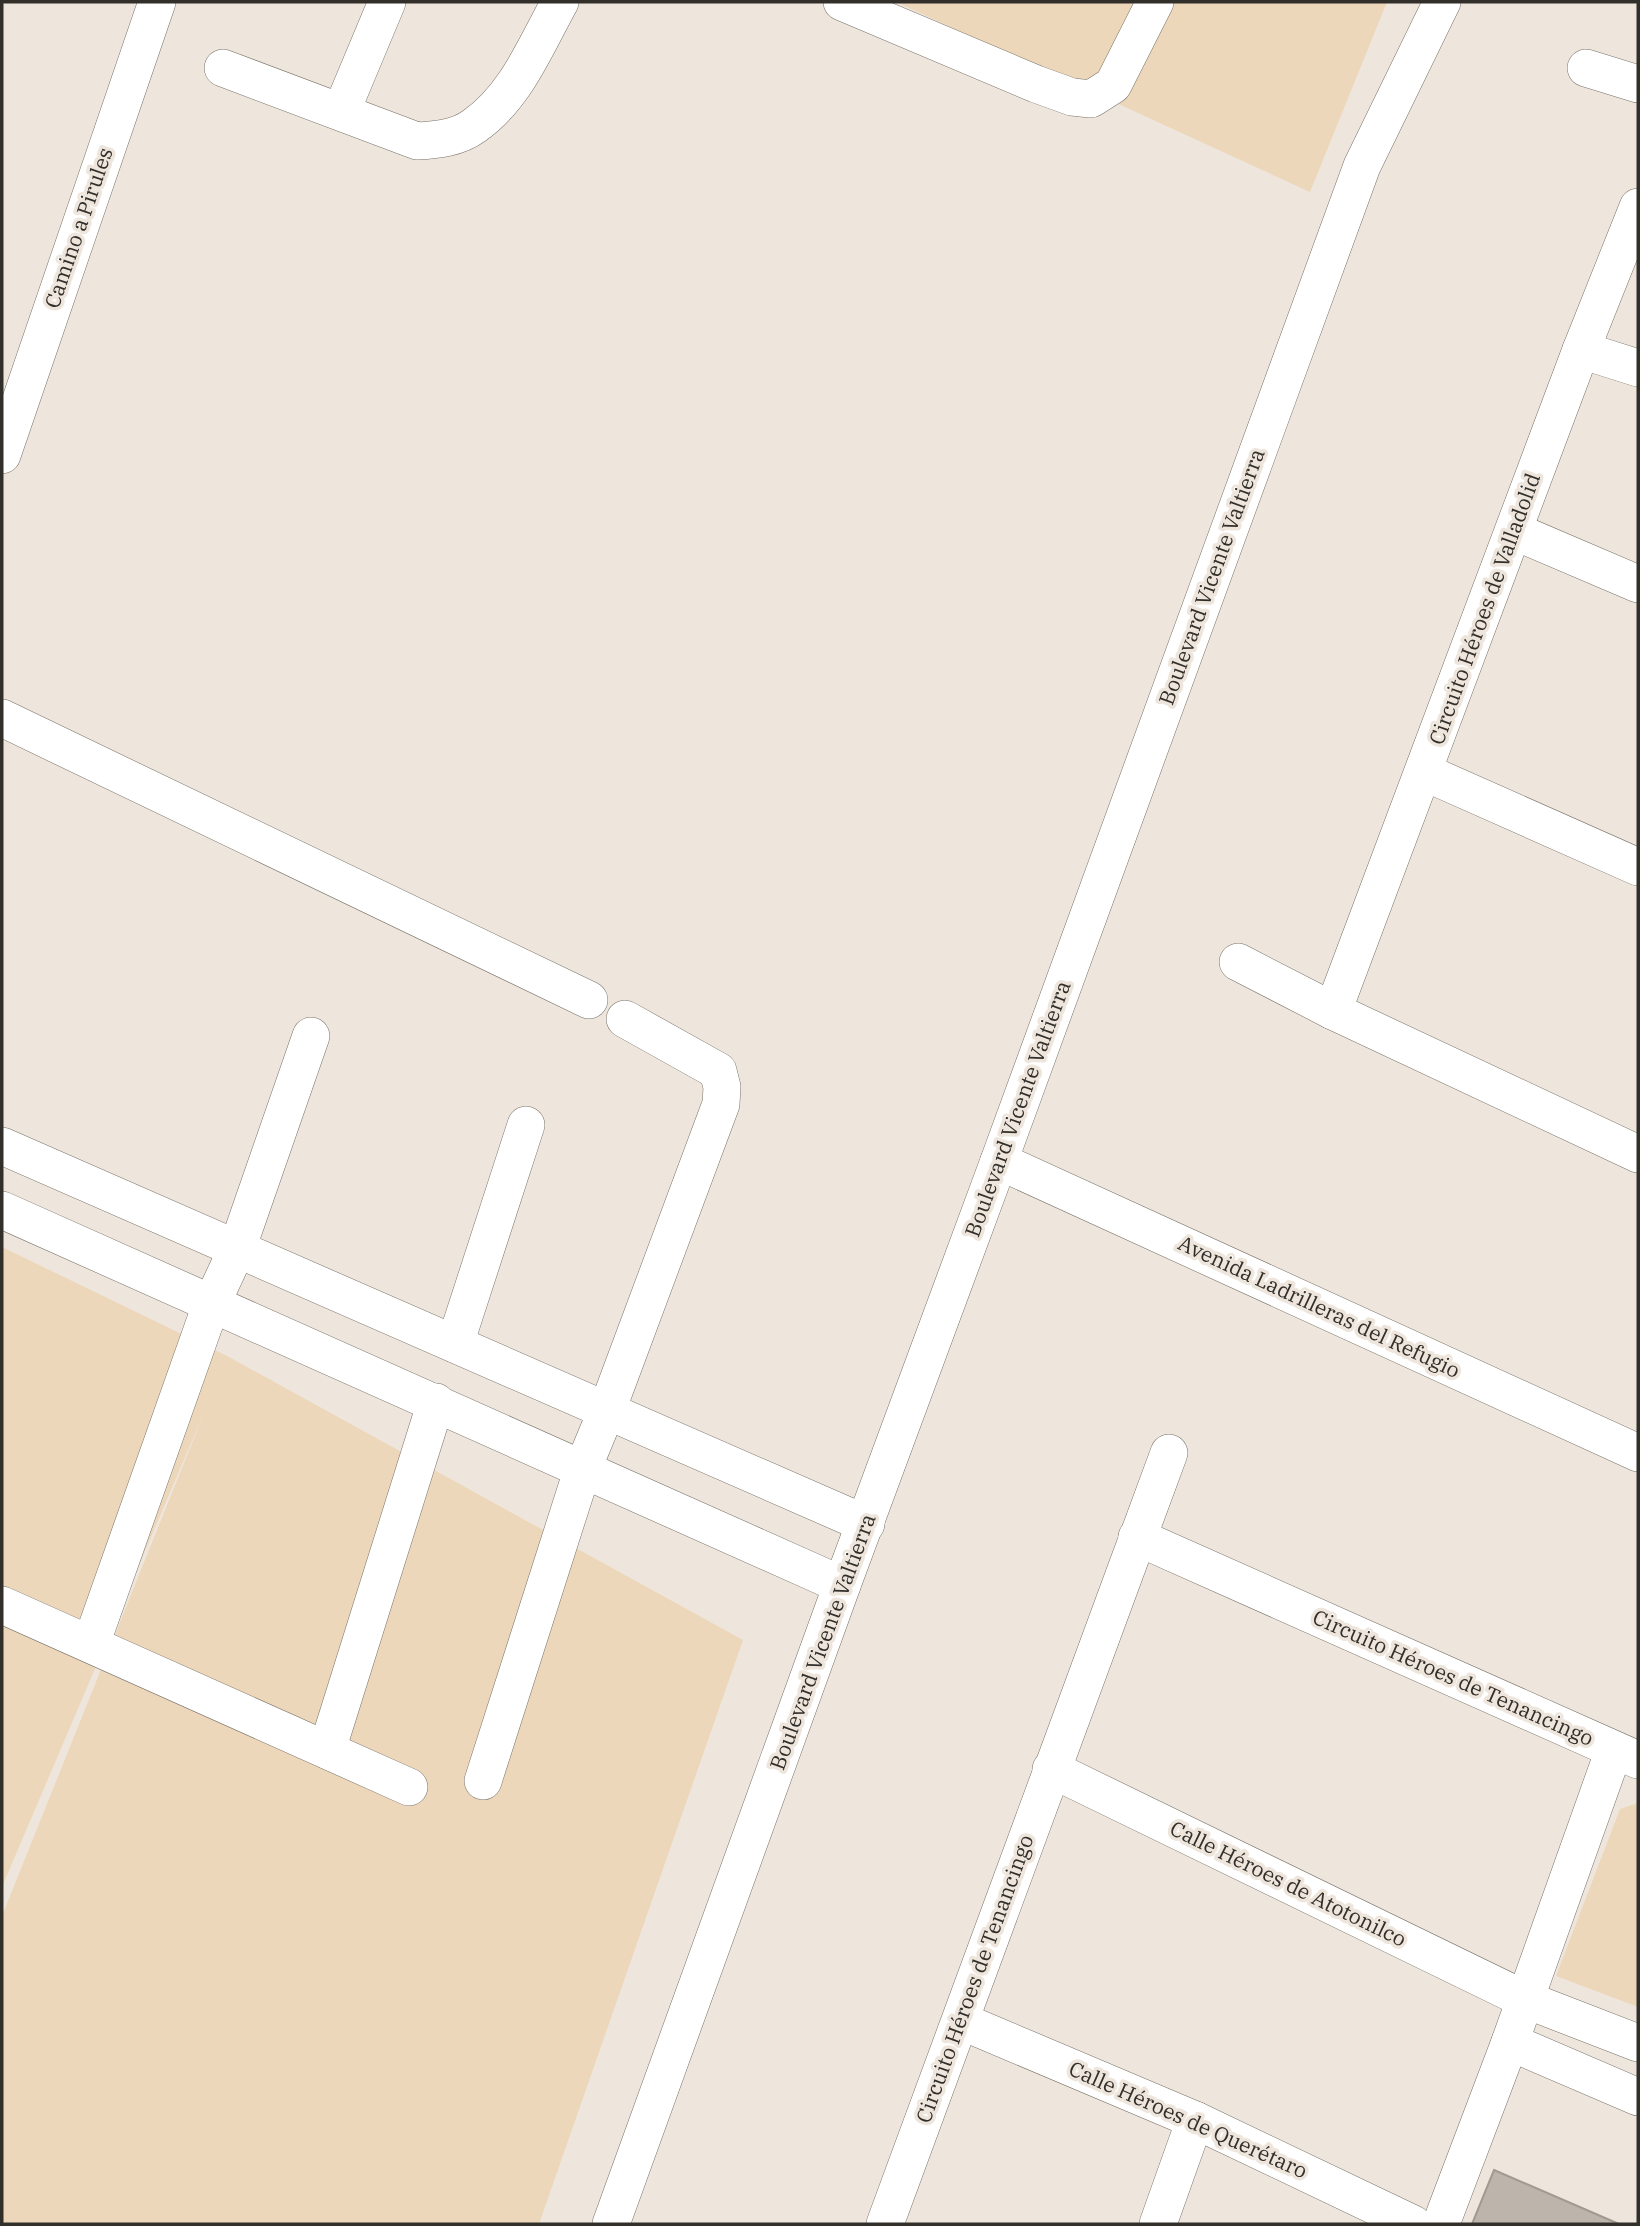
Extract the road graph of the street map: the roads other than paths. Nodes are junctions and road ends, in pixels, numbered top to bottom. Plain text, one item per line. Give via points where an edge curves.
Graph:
1 (158, 2) edge
2 (387, 2) edge
3 (560, 2) edge
4 (842, 2) edge
5 (1155, 2) edge
6 (1443, 2) edge
7 (223, 68) dead end
8 (1586, 68) dead end
9 (1638, 84) edge
10 (341, 112) junction
11 (1638, 207) edge
12 (1581, 350) junction
13 (1638, 368) edge
14 (2, 455) edge
15 (1514, 531) junction
16 (1638, 584) edge
17 (2, 718) edge
18 (1424, 772) junction
19 (1638, 867) edge
20 (1238, 962) dead end
21 (589, 1000) dead end
22 (1333, 1011) junction
23 (625, 1019) dead end
24 (311, 1036) dead end
25 (526, 1125) dead end
26 (2, 1146) edge
27 (1638, 1154) edge
28 (999, 1161) junction
29 (2, 1210) edge
30 (237, 1249) junction
31 (211, 1304) junction
32 (455, 1344) junction
33 (436, 1402) junction
34 (607, 1410) junction
35 (1169, 1453) dead end
36 (1638, 1453) edge
37 (583, 1468) junction
38 (866, 1524) junction
39 (1137, 1537) junction
40 (842, 1585) junction
41 (2, 1605) edge
42 (90, 1644) junction
43 (327, 1751) junction
44 (1626, 1755) edge
45 (1051, 1769) junction
46 (484, 1781) dead end
47 (409, 1787) dead end
48 (1524, 1999) junction
49 (961, 2021) junction
50 (1510, 2042) junction
51 (1638, 2043) edge
52 (1638, 2097) edge
53 (1195, 2120) junction
54 (611, 2224) edge
55 (885, 2224) edge
56 (1158, 2224) edge
57 (1413, 2224) edge
58 (1441, 2224) edge

1 - 14 street, Camino a Pirules
2 - 10 street
3 - 10 street via 510,93 474,127 417,141
4 - 5 street via 1036,84 1091,99 1112,85
6 - 28 street, Boulevard Vicente Valtierra via 1362,166
7 - 10 street
8 - 9 street
11 - 12 street, Circuito Héroes de Valladolid
12 - 13 street
12 - 15 street, Circuito Héroes de Valladolid
15 - 16 street
15 - 18 street, Circuito Héroes de Valladolid
17 - 21 street
18 - 19 street
18 - 22 street, Circuito Héroes de Valladolid
20 - 22 street
22 - 27 street
23 - 34 street via 718,1071 722,1087 721,1104
24 - 30 street
25 - 32 street
26 - 30 street
28 - 36 street, Avenida Ladrilleras del Refugio
28 - 38 street, Boulevard Vicente Valtierra
29 - 31 street
30 - 31 street
30 - 32 street
31 - 33 street
31 - 42 street
32 - 34 street
33 - 37 street
33 - 43 street
34 - 37 street
34 - 38 street
35 - 39 street, Circuito Héroes de Tenancingo
37 - 40 street
37 - 46 street
38 - 40 street, Boulevard Vicente Valtierra
39 - 44 street, Circuito Héroes de Tenancingo
39 - 45 street, Circuito Héroes de Tenancingo
40 - 54 street, Boulevard Vicente Valtierra
41 - 42 street
42 - 43 street
43 - 47 street
44 - 48 street, Circuito Héroes de Tenancingo
45 - 48 street, Calle Héroes de Atotonilco
45 - 49 street, Circuito Héroes de Tenancingo
48 - 50 street, Circuito Héroes de Tenancingo
48 - 51 street, Calle Héroes de Atotonilco
49 - 53 street, Calle Héroes de Querétaro
49 - 55 street, Circuito Héroes de Tenancingo
50 - 52 street
50 - 58 street, Circuito Héroes de Tenancingo
53 - 56 street
53 - 57 street, Calle Héroes de Querétaro

